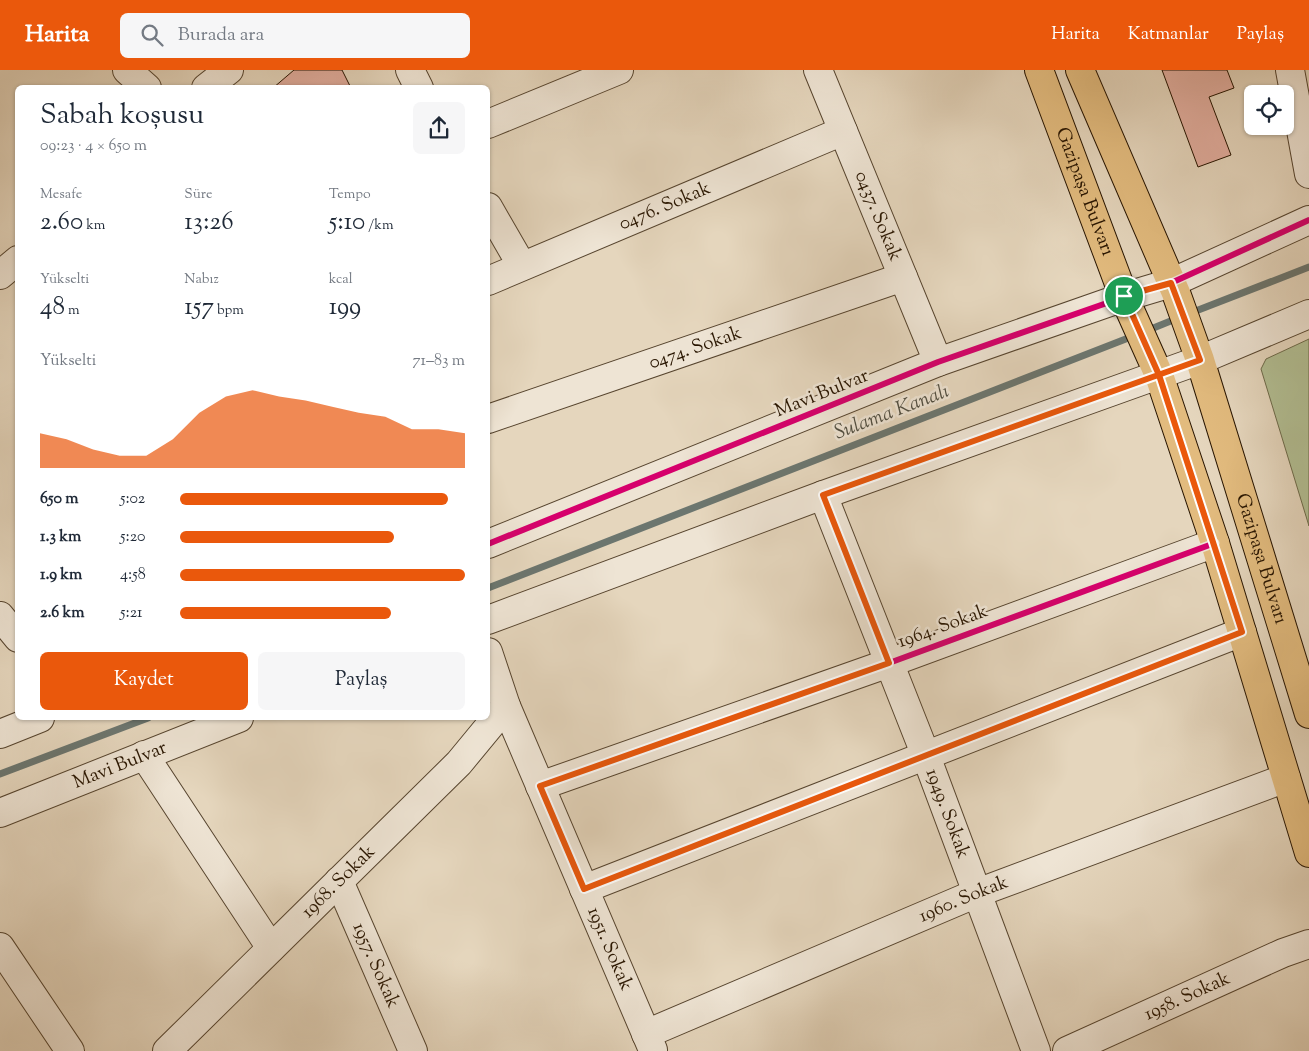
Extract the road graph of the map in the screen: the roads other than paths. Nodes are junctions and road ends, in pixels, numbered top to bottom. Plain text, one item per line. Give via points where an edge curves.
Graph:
1 (127, 70) edge
2 (229, 70) edge
3 (410, 70) edge
4 (619, 70) edge
5 (818, 70) edge
6 (1039, 70) edge
7 (1080, 70) edge
8 (1290, 70) edge
9 (144, 85) edge
10 (210, 85) edge
11 (418, 85) edge
12 (490, 123) edge
13 (843, 130) junction
14 (1309, 174) edge
15 (490, 210) edge
16 (1309, 220) edge
17 (15, 262) edge
18 (522, 266) junction
19 (0, 275) edge
20 (903, 277) junction
21 (490, 279) edge
22 (1174, 288) junction
23 (1128, 305) junction
24 (1309, 314) edge
25 (1198, 355) junction
26 (938, 362) junction
27 (1156, 368) junction
28 (490, 418) edge
29 (823, 495) junction
30 (490, 543) edge
31 (1215, 543) junction
32 (0, 616) edge
33 (490, 619) edge
34 (1242, 632) junction
35 (15, 634) edge
36 (490, 658) edge
37 (889, 663) junction
38 (506, 706) junction
39 (1309, 714) edge
40 (35, 720) edge
41 (234, 720) edge
42 (0, 734) edge
43 (144, 755) junction
44 (926, 756) junction
45 (1286, 778) junction
46 (540, 786) junction
47 (0, 814) edge
48 (1309, 854) edge
49 (339, 881) junction
50 (584, 889) junction
51 (977, 893) junction
52 (1309, 944) edge
53 (0, 947) edge
54 (271, 948) junction
55 (1114, 1040) edge
56 (650, 1042) edge
57 (70, 1051) edge
58 (167, 1051) edge
59 (412, 1051) edge
60 (1036, 1051) edge
61 (1067, 1051) edge

1 - 9 street
2 - 10 street
3 - 11 street
4 - 12 street
5 - 13 street, 0437. Sokak
6 - 23 main road, Gazipaşa Bulvarı
7 - 22 main road, Gazipaşa Bulvarı
8 - 14 street
13 - 18 street, 0476. Sokak
13 - 20 street, 0437. Sokak
15 - 18 street
16 - 22 street, Mavi Bulvar
17 - 19 street
18 - 21 street, 0476. Sokak
20 - 26 street, 0437. Sokak
20 - 28 street, 0474. Sokak
22 - 23 street, Mavi Bulvar
22 - 25 main road, Gazipaşa Bulvarı
23 - 26 street, Mavi Bulvar
23 - 27 main road, Gazipaşa Bulvarı
24 - 25 street
25 - 27 street
25 - 39 main road, Gazipaşa Bulvarı
26 - 30 street, Mavi Bulvar
27 - 29 street
27 - 31 main road, Gazipaşa Bulvarı
29 - 33 street
29 - 37 street, 1949. Sokak
31 - 34 main road, Gazipaşa Bulvarı
31 - 37 street, 1964. Sokak
32 - 35 street
34 - 44 street
34 - 45 main road, Gazipaşa Bulvarı
36 - 38 street, 1951. Sokak
37 - 44 street, 1949. Sokak
37 - 46 street, 1964. Sokak
38 - 46 street, 1951. Sokak
38 - 49 street, 1968. Sokak via 459,763
40 - 42 street
41 - 43 street, Mavi Bulvar
43 - 47 street, Mavi Bulvar
43 - 54 street
44 - 50 street
44 - 51 street, 1949. Sokak
45 - 48 main road, Gazipaşa Bulvarı
45 - 51 street, 1960. Sokak
46 - 50 street, 1951. Sokak
49 - 54 street, 1968. Sokak
49 - 59 street, 1957. Sokak
50 - 56 street, 1951. Sokak
51 - 56 street, 1960. Sokak
51 - 60 street, 1949. Sokak
52 - 55 street, 1958. Sokak via 1283,953
53 - 57 street
54 - 58 street, 1968. Sokak
55 - 61 street, 1958. Sokak

